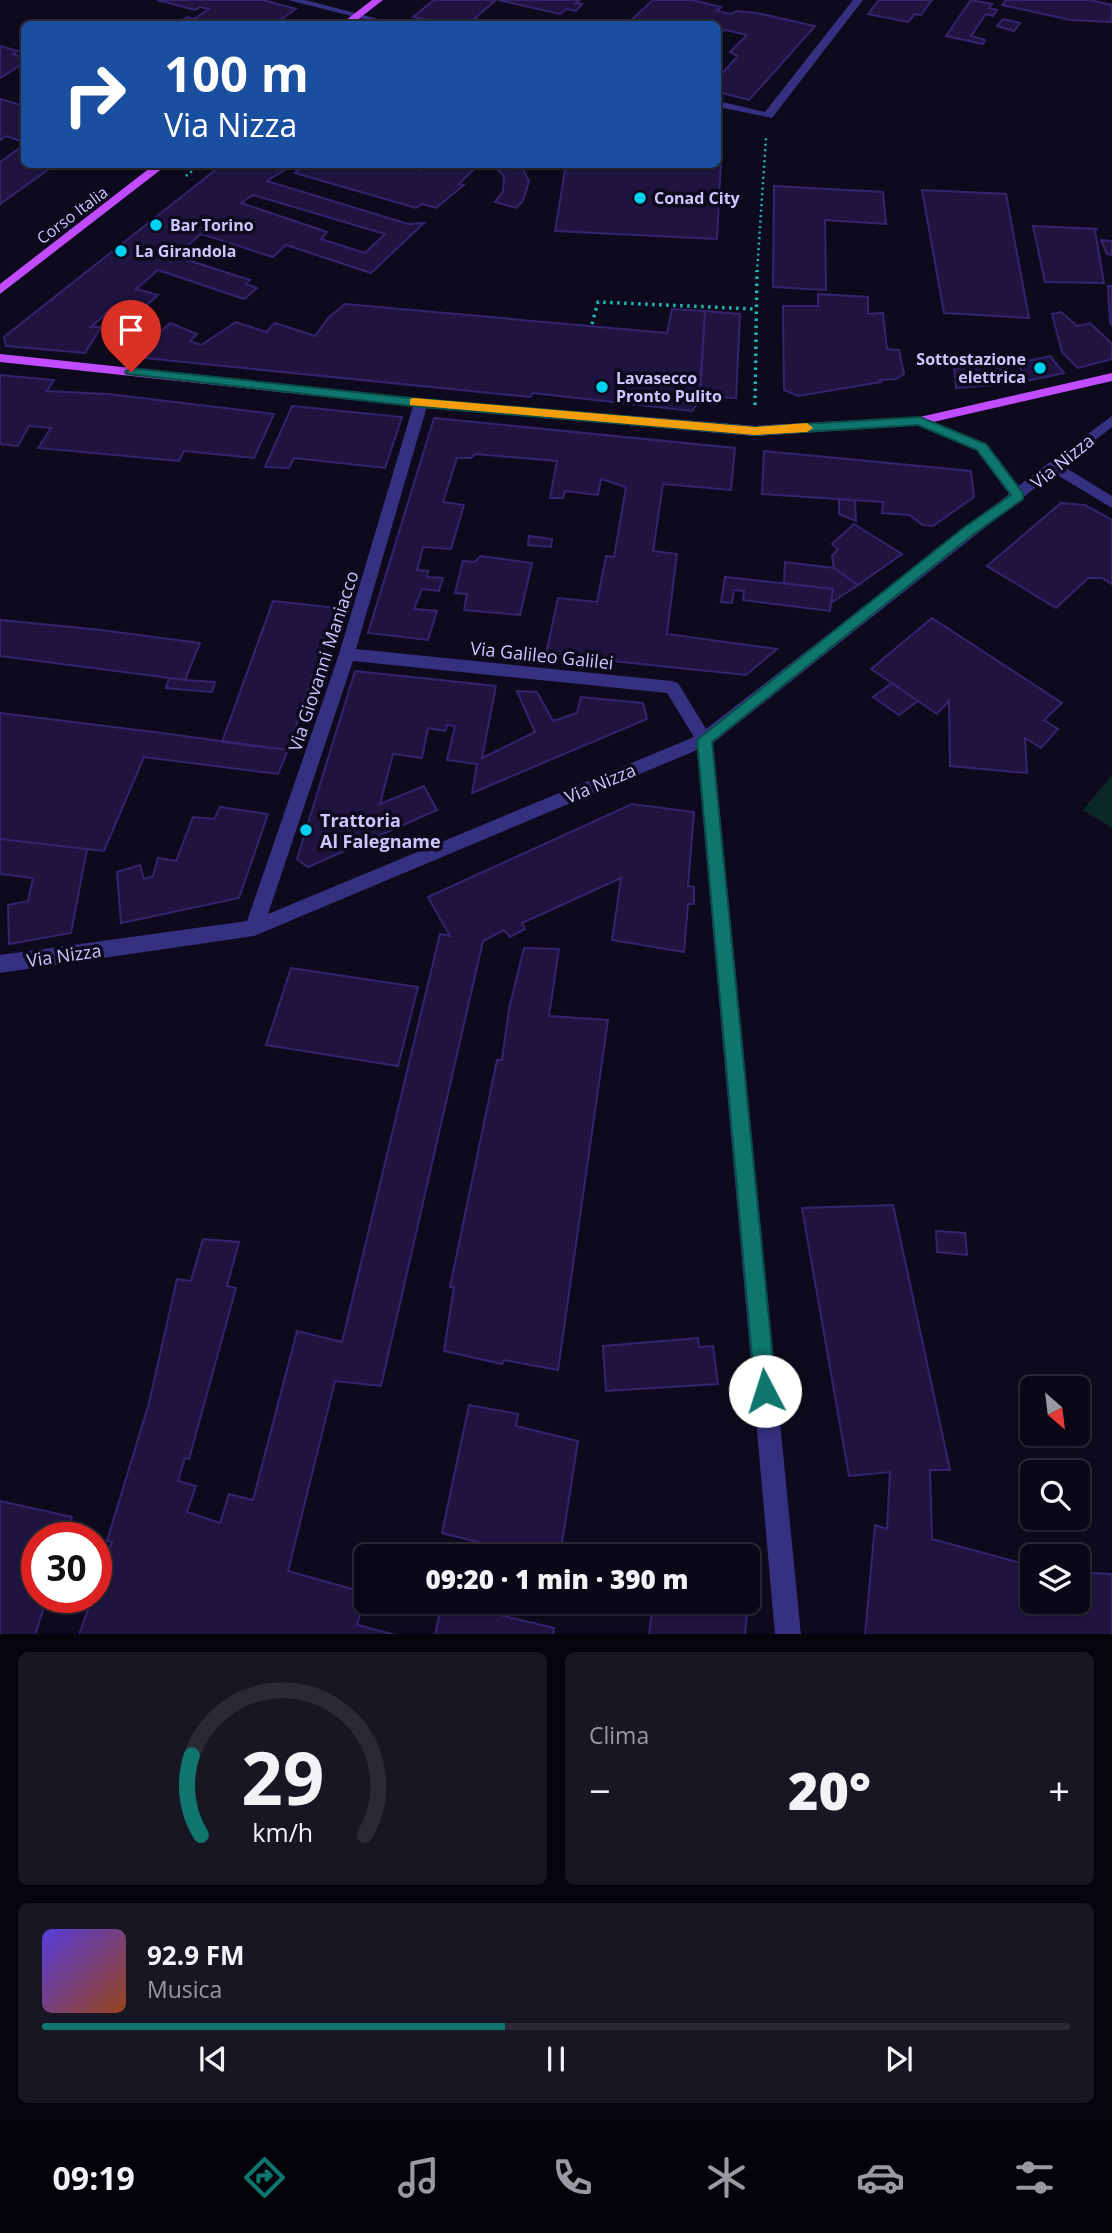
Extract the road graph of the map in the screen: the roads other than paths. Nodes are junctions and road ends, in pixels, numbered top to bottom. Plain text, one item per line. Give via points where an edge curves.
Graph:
1 (293, 0) edge
2 (378, 0) edge
3 (858, 0) edge
4 (356, 16) junction
5 (350, 21) edge
6 (379, 21) edge
7 (721, 104) edge
8 (158, 168) edge
9 (0, 290) edge
10 (0, 358) edge
11 (1112, 377) edge
12 (421, 403) junction
13 (1112, 420) edge
14 (920, 421) junction
15 (1054, 467) junction
16 (1018, 496) junction
17 (1112, 503) edge
18 (347, 654) junction
19 (704, 740) junction
20 (254, 928) junction
21 (0, 964) edge
22 (788, 1634) edge

1 - 4 street
2 - 4 main road
3 - 7 street via 768,116
4 - 5 main road
4 - 6 street
8 - 9 main road, Corso Italia
10 - 12 main road
11 - 14 main road
12 - 14 main road via 755,431
12 - 18 street, Via Giovanni Maniacco
13 - 15 street, Via Nizza
14 - 16 street via 982,447
15 - 16 street, Via Nizza
15 - 17 street
16 - 19 street, Via Nizza
18 - 19 street, Via Galileo Galilei via 672,687
18 - 20 street, Via Giovanni Maniacco
19 - 20 street, Via Nizza
19 - 22 street
20 - 21 street, Via Nizza

